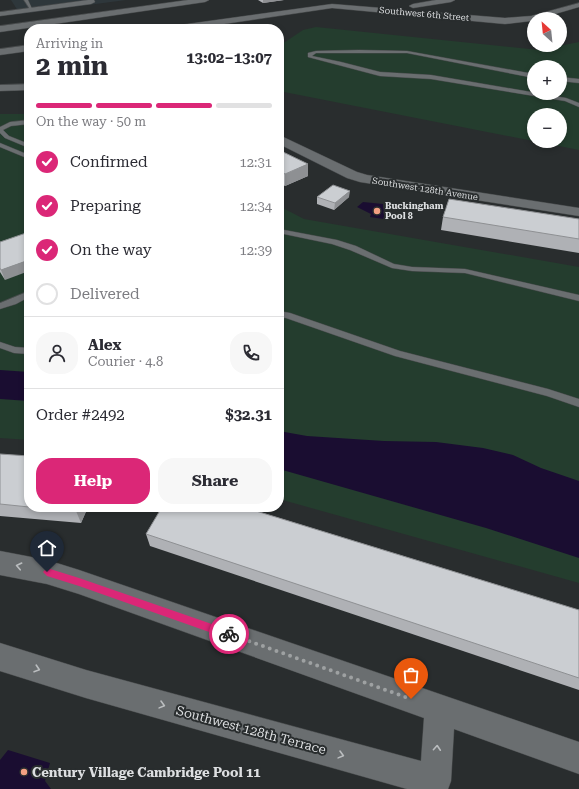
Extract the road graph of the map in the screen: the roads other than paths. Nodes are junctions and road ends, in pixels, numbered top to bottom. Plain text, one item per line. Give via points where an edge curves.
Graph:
1 (27, 0) edge
2 (205, 0) edge
3 (451, 0) edge
4 (101, 1) dead end
5 (341, 3) edge
6 (579, 5) edge
7 (32, 10) junction
8 (406, 13) junction
9 (0, 14) edge
10 (35, 24) edge
11 (228, 24) edge
12 (24, 26) edge
13 (0, 29) edge
14 (24, 49) edge
15 (0, 52) edge
16 (527, 75) edge
17 (567, 80) edge
18 (579, 81) edge
19 (24, 87) edge
20 (0, 88) edge
21 (527, 93) edge
22 (566, 100) edge
23 (579, 105) edge
24 (24, 122) edge
25 (284, 141) edge
26 (24, 144) edge
27 (0, 145) edge
28 (24, 155) edge
29 (579, 212) edge
30 (284, 231) edge
31 (24, 296) edge
32 (579, 298) edge
33 (0, 306) edge
34 (284, 315) edge
35 (0, 345) edge
36 (24, 351) edge
37 (579, 403) edge
38 (0, 563) edge
39 (0, 657) edge
40 (440, 709) junction
41 (579, 758) edge

1 - 7 lane
2 - 10 street
3 - 8 street via 411,6
4 - 7 street
5 - 8 street, Southwest 6th Street
5 - 11 street, Southwest 6th Street via 250,22
6 - 8 street, Southwest 6th Street via 531,18 505,21
7 - 9 street
12 - 13 street
14 - 15 street
16 - 21 lane via 407,52 310,54 310,57 380,74 438,78
17 - 18 lane
19 - 20 street
22 - 23 lane
24 - 26 lane via 4,126 0,130 7,137
25 - 29 street, Southwest 128th Avenue via 365,180
27 - 28 lane
30 - 32 lane via 353,248 392,266 465,271
31 - 33 lane
34 - 37 lane via 398,354
35 - 36 lane
40 -> 38 street via 79,582 47,572
39 -> 40 street, Southwest 128th Terrace via 86,684 434,781
40 - 41 street

